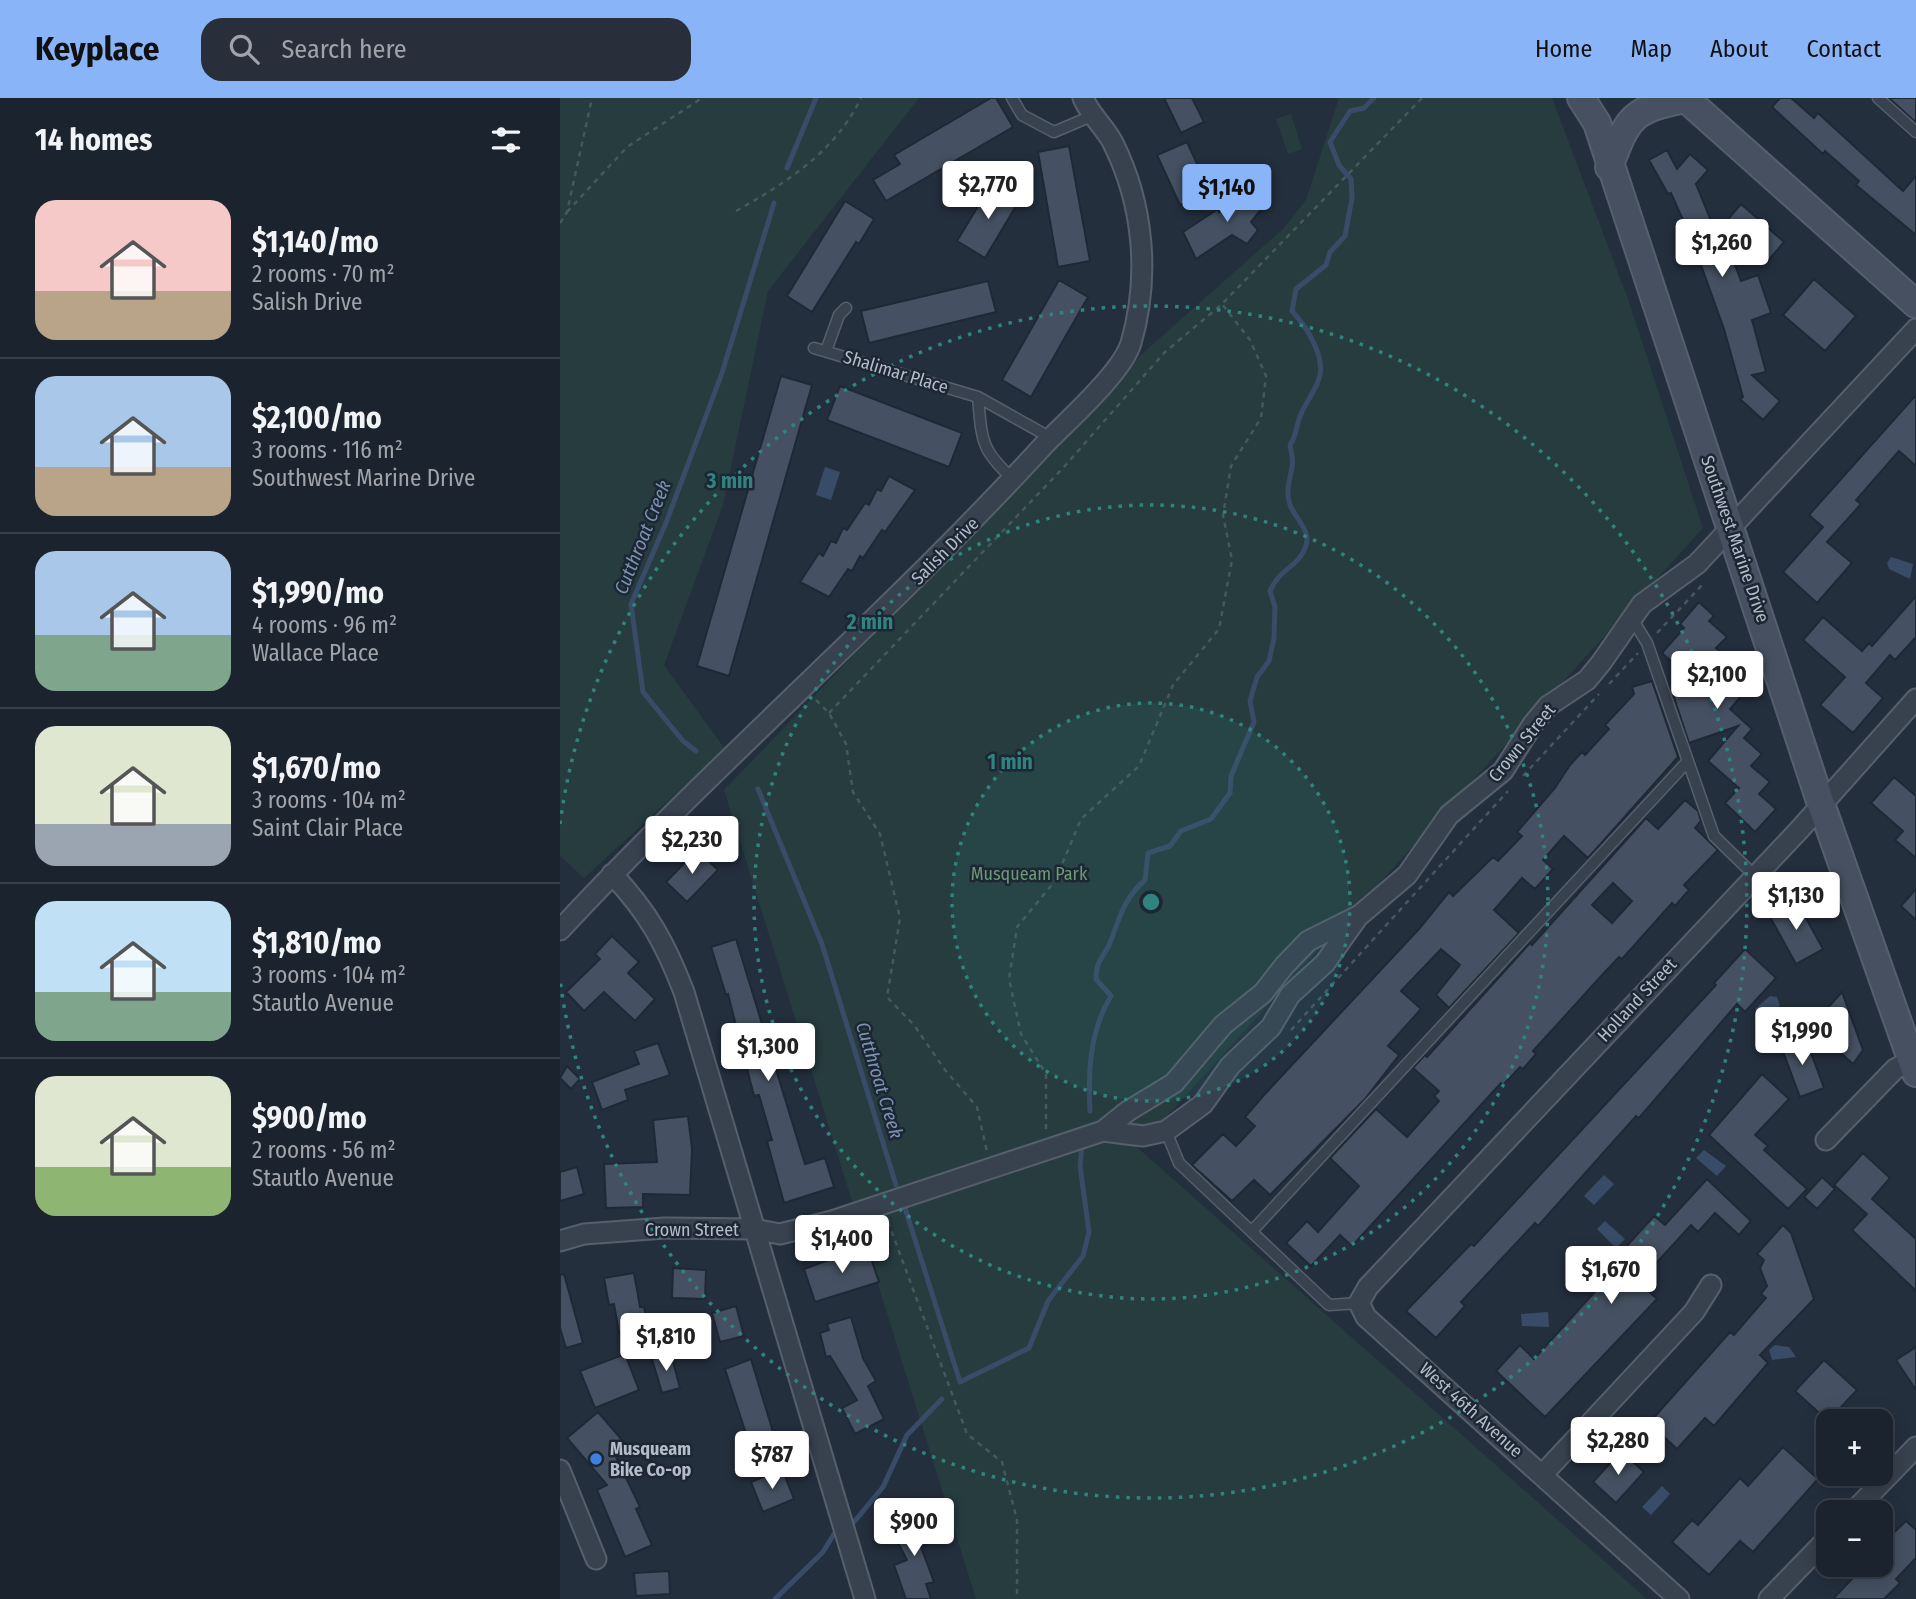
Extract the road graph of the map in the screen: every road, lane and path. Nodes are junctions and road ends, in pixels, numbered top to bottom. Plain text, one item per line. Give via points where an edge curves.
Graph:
1 (592, 98) edge
2 (702, 98) edge
3 (861, 98) edge
4 (1012, 98) edge
5 (1083, 98) edge
6 (1422, 98) edge
7 (1581, 98) edge
8 (1878, 98) edge
9 (1686, 99) edge
10 (1597, 111) edge
11 (1094, 115) junction
12 (1916, 132) edge
13 (1609, 167) junction
14 (736, 211) dead end
15 (567, 212) junction
16 (560, 223) edge
17 (1222, 304) junction
18 (1916, 304) edge
19 (846, 308) dead end
20 (1916, 329) edge
21 (814, 348) dead end
22 (826, 351) junction
23 (978, 397) junction
24 (1051, 438) junction
25 (1013, 479) junction
26 (1732, 527) junction
27 (1710, 576) dead end
28 (1631, 617) junction
29 (1647, 643) junction
30 (805, 689) junction
31 (1916, 699) edge
32 (829, 713) junction
33 (1688, 761) junction
34 (1821, 804) junction
35 (612, 874) junction
36 (1754, 875) junction
37 (1360, 915) junction
38 (560, 930) edge
39 (1287, 1034) dead end
40 (1915, 1064) edge
41 (1103, 1131) junction
42 (1166, 1131) junction
43 (1826, 1140) dead end
44 (1044, 1150) junction
45 (988, 1154) dead end
46 (881, 1204) junction
47 (753, 1230) junction
48 (1252, 1231) junction
49 (560, 1241) edge
50 (1712, 1285) dead end
51 (1359, 1303) junction
52 (1916, 1447) edge
53 (560, 1470) edge
54 (1543, 1474) junction
55 (1865, 1500) edge
56 (1816, 1550) edge
57 (596, 1559) dead end
58 (865, 1599) edge
59 (1017, 1599) edge
60 (1679, 1599) edge
61 (1769, 1599) edge

1 - 15 path
2 - 15 path via 627,147
3 - 14 path via 822,152 794,178
4 - 11 lane via 1022,116 1054,132
5 - 11 street, Salish Drive
6 - 17 path
7 - 10 main road, Southwest Marine Drive
8 - 12 lane
9 - 13 main road via 1635,114 1623,130
9 - 18 main road
10 - 13 main road, Southwest Marine Drive
11 - 24 street, Salish Drive via 1113,141 1133,193 1142,243 1142,284 1130,346 1107,380
13 - 26 main road, Southwest Marine Drive
15 - 16 path
17 - 32 path via 1164,353 1063,468
17 - 44 path via 1250,340 1266,376 1261,418 1231,466 1223,515 1232,561 1219,629 1173,685 1139,766 1081,819 1055,881 1017,927 1009,979 1021,1034 1046,1074
19 - 22 lane
20 - 26 street, Crown Street
21 - 22 lane, Shalimar Place
22 - 23 lane, Shalimar Place
23 - 24 lane, Shalimar Place
23 - 25 lane via 988,455
24 - 25 street, Salish Drive
25 - 30 street, Salish Drive
26 - 28 street, Crown Street via 1697,564
26 - 34 main road, Southwest Marine Drive
27 - 29 path
28 - 29 lane
28 - 37 street, Crown Street via 1587,680 1548,706 1503,771 1449,815 1407,875
29 - 33 lane
29 - 39 path
30 - 32 path
30 - 35 street, Salish Drive
31 - 34 street, Holland Street
32 - 45 path via 846,744 853,792 880,834 900,918 887,997 977,1107
33 - 36 lane via 1714,836
33 - 48 lane
34 - 36 street, Holland Street
34 - 40 main road, Southwest Marine Drive
35 - 38 street, Salish Drive
35 - 47 street via 665,942 684,992
36 - 51 street, Holland Street via 1368,1287
37 - 41 street, Crown Street via 1308,941 1263,993 1223,1025 1174,1083
37 - 42 street, Crown Street via 1325,963 1290,996 1271,1027 1230,1066 1203,1104
40 - 43 street via 1895,1069
41 - 42 street, Crown Street via 1143,1136
41 - 44 street, Crown Street
42 - 48 lane via 1180,1163
44 - 46 street, Crown Street
46 - 47 street, Crown Street via 780,1234
46 - 59 path via 967,1434 1002,1462 1017,1520
47 - 49 street, Crown Street via 665,1228 584,1234
47 - 58 street
48 - 51 lane via 1329,1305
50 - 54 street via 1694,1312
51 - 54 street, West 46th Avenue via 1366,1317
52 - 55 street
53 - 57 street
54 - 60 street, West 46th Avenue
56 - 61 street

